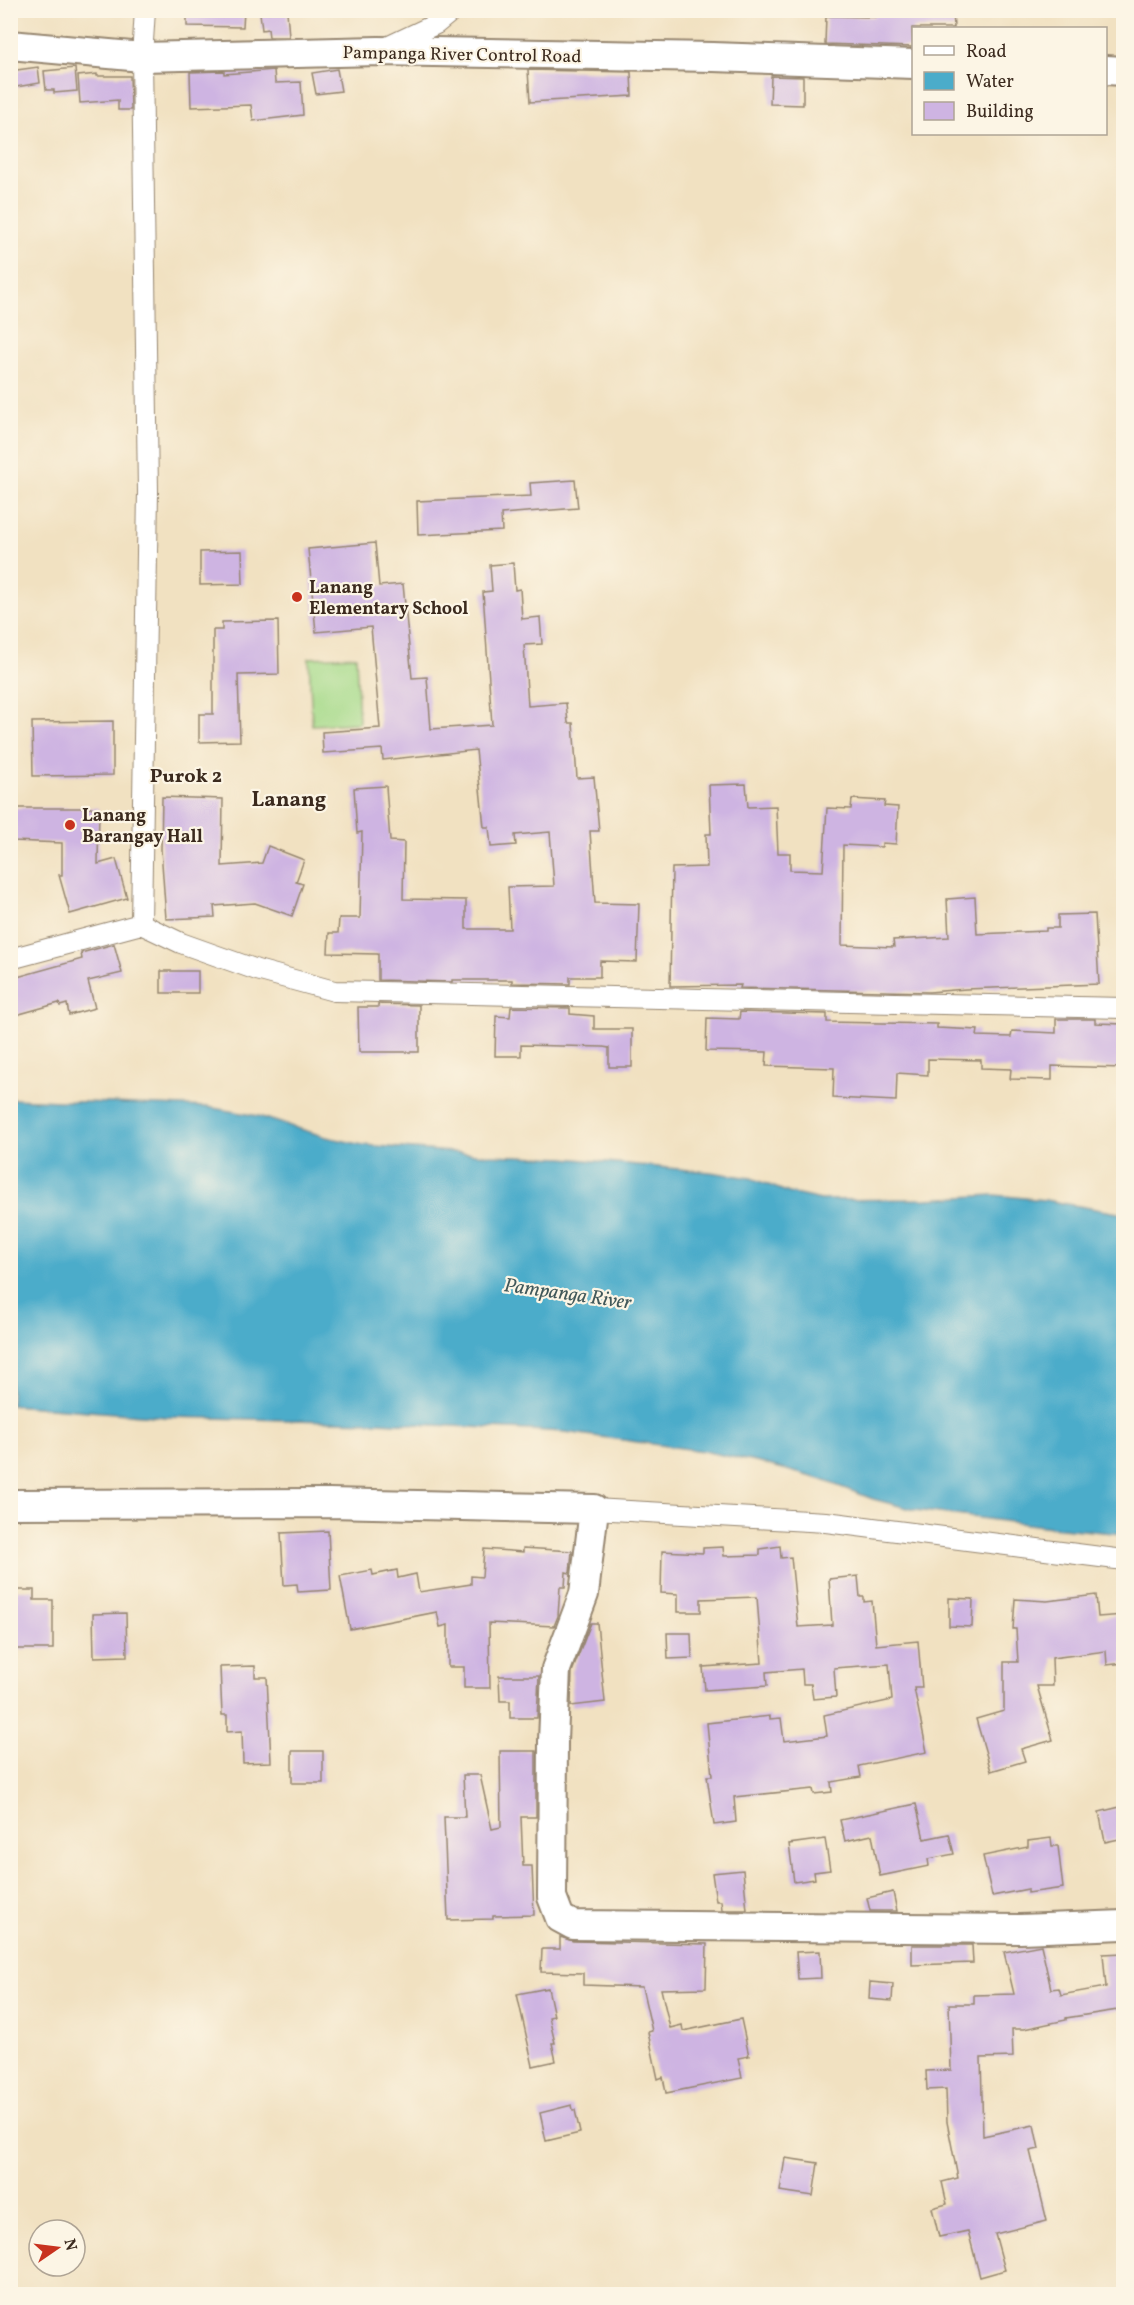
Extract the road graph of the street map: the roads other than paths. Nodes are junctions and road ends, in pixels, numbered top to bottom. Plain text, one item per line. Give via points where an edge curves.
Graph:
1 (145, 10) edge
2 (453, 10) edge
3 (10, 45) edge
4 (378, 51) junction
5 (142, 57) junction
6 (912, 64) edge
7 (1107, 70) edge
8 (1124, 71) edge
9 (141, 924) junction
10 (10, 959) edge
11 (1124, 1008) edge
12 (10, 1504) edge
13 (594, 1509) junction
14 (1124, 1560) edge
15 (1124, 1925) edge

1 - 5 street
2 - 4 street via 436,24
3 - 5 street, Pampanga River Control Road
4 - 5 street, Pampanga River Control Road
4 - 6 street, Pampanga River Control Road
5 - 9 street via 148,492
7 - 8 street
9 - 10 street
9 - 11 street via 257,970 334,991
12 - 13 street via 329,1503
13 - 14 street via 826,1522
13 - 15 street via 584,1594 556,1669 552,1897 560,1918 573,1925 1020,1929

